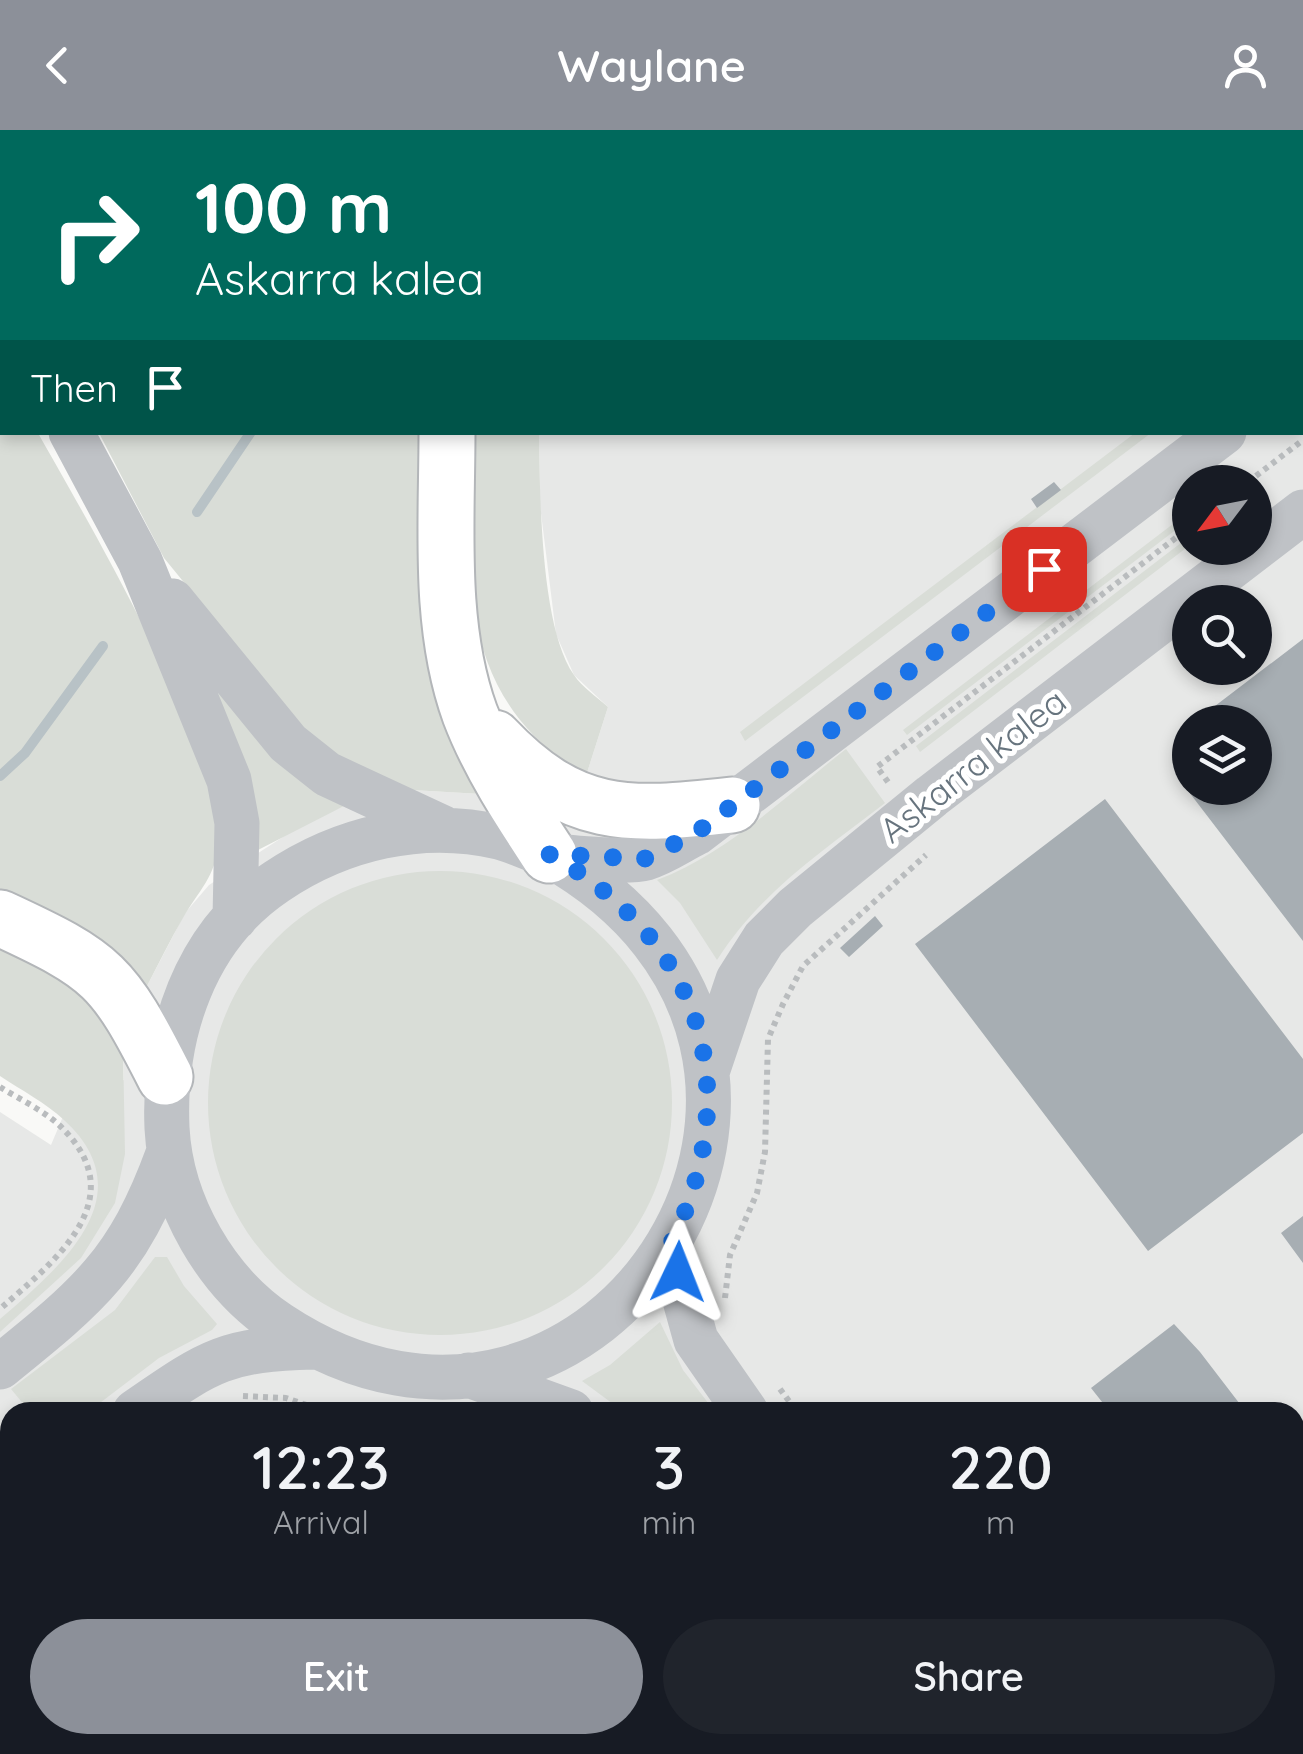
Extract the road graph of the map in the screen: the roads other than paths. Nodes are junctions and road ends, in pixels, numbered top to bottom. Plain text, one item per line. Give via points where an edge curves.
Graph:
1 (73, 435) edge
2 (447, 435) edge
3 (1220, 435) edge
4 (1303, 512) edge
5 (140, 561) junction
6 (470, 715) junction
7 (732, 805) junction
8 (448, 830) junction
9 (549, 854) junction
10 (0, 918) edge
11 (236, 918) junction
12 (707, 1071) junction
13 (165, 1078) junction
14 (168, 1154) junction
15 (670, 1246) junction
16 (314, 1347) junction
17 (0, 1367) edge
18 (469, 1375) junction
19 (761, 1398) edge
20 (149, 1402) edge
21 (543, 1402) edge

1 - 5 street
2 - 6 highway via 454,652
3 - 7 street
4 - 12 street, Askarra kalea via 794,908 738,980
5 - 8 street via 288,742 327,774
5 - 11 street via 229,780 238,823
6 - 7 highway via 536,778 572,799 616,812
6 - 9 highway
7 - 9 street via 696,833 644,859
8 - 9 street
8 - 11 street via 370,839 310,861
9 - 12 street via 614,897 656,942 686,996
10 - 13 highway via 74,952 108,978
11 - 13 street via 200,966 184,1002
12 - 15 street via 704,1162
13 - 14 street
14 - 16 street via 187,1214 219,1268 262,1313
14 - 17 street via 123,1253 80,1302
15 - 18 street via 632,1294 584,1334 529,1361
15 - 19 street via 696,1340
16 - 18 street via 364,1367 416,1376
16 - 20 street via 252,1349 204,1364
18 - 21 street

